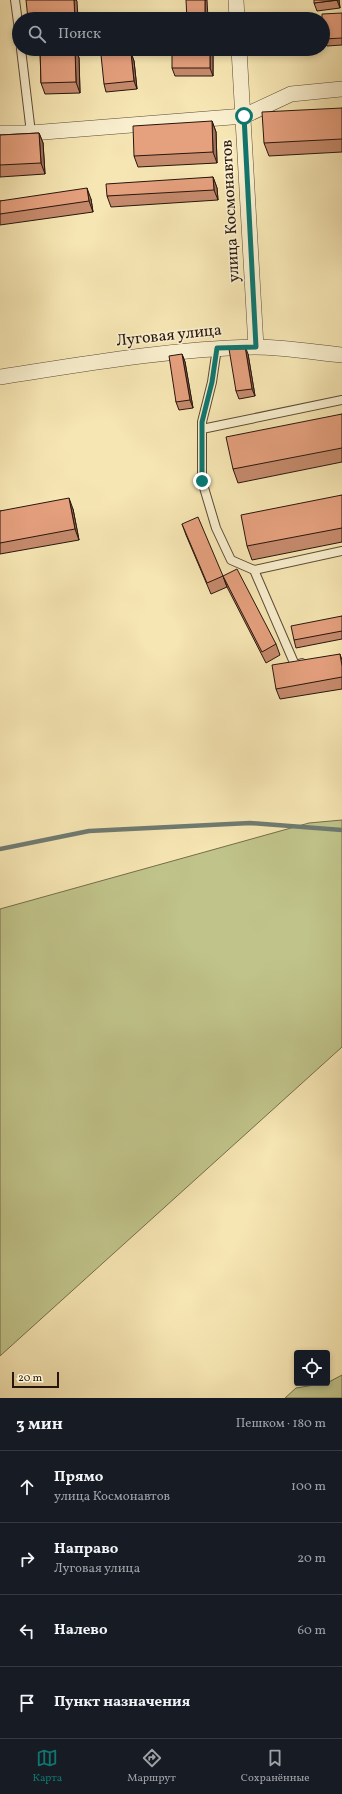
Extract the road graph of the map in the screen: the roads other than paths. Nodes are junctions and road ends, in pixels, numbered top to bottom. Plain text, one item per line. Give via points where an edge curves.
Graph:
1 (16, 0) edge
2 (236, 0) edge
3 (17, 12) edge
4 (237, 12) edge
5 (22, 56) edge
6 (240, 56) edge
7 (342, 89) edge
8 (244, 116) junction
9 (0, 133) edge
10 (31, 133) junction
11 (256, 347) junction
12 (217, 348) junction
13 (342, 354) edge
14 (0, 377) edge
15 (342, 400) edge
16 (202, 429) junction
17 (342, 551) edge
18 (254, 570) junction
19 (311, 662) edge

1 - 3 lane
2 - 4 street
5 - 10 lane
6 - 8 street, улица Космонавтов
7 - 8 street via 291,94
8 - 10 street
8 - 11 street, улица Космонавтов
9 - 10 street
11 - 12 street, Луговая улица
11 - 13 street, Луговая улица
12 - 14 street, Луговая улица
12 - 16 lane
15 - 16 lane
16 - 18 lane via 202,481 216,528 231,560
17 - 18 lane
18 - 19 lane via 295,665

